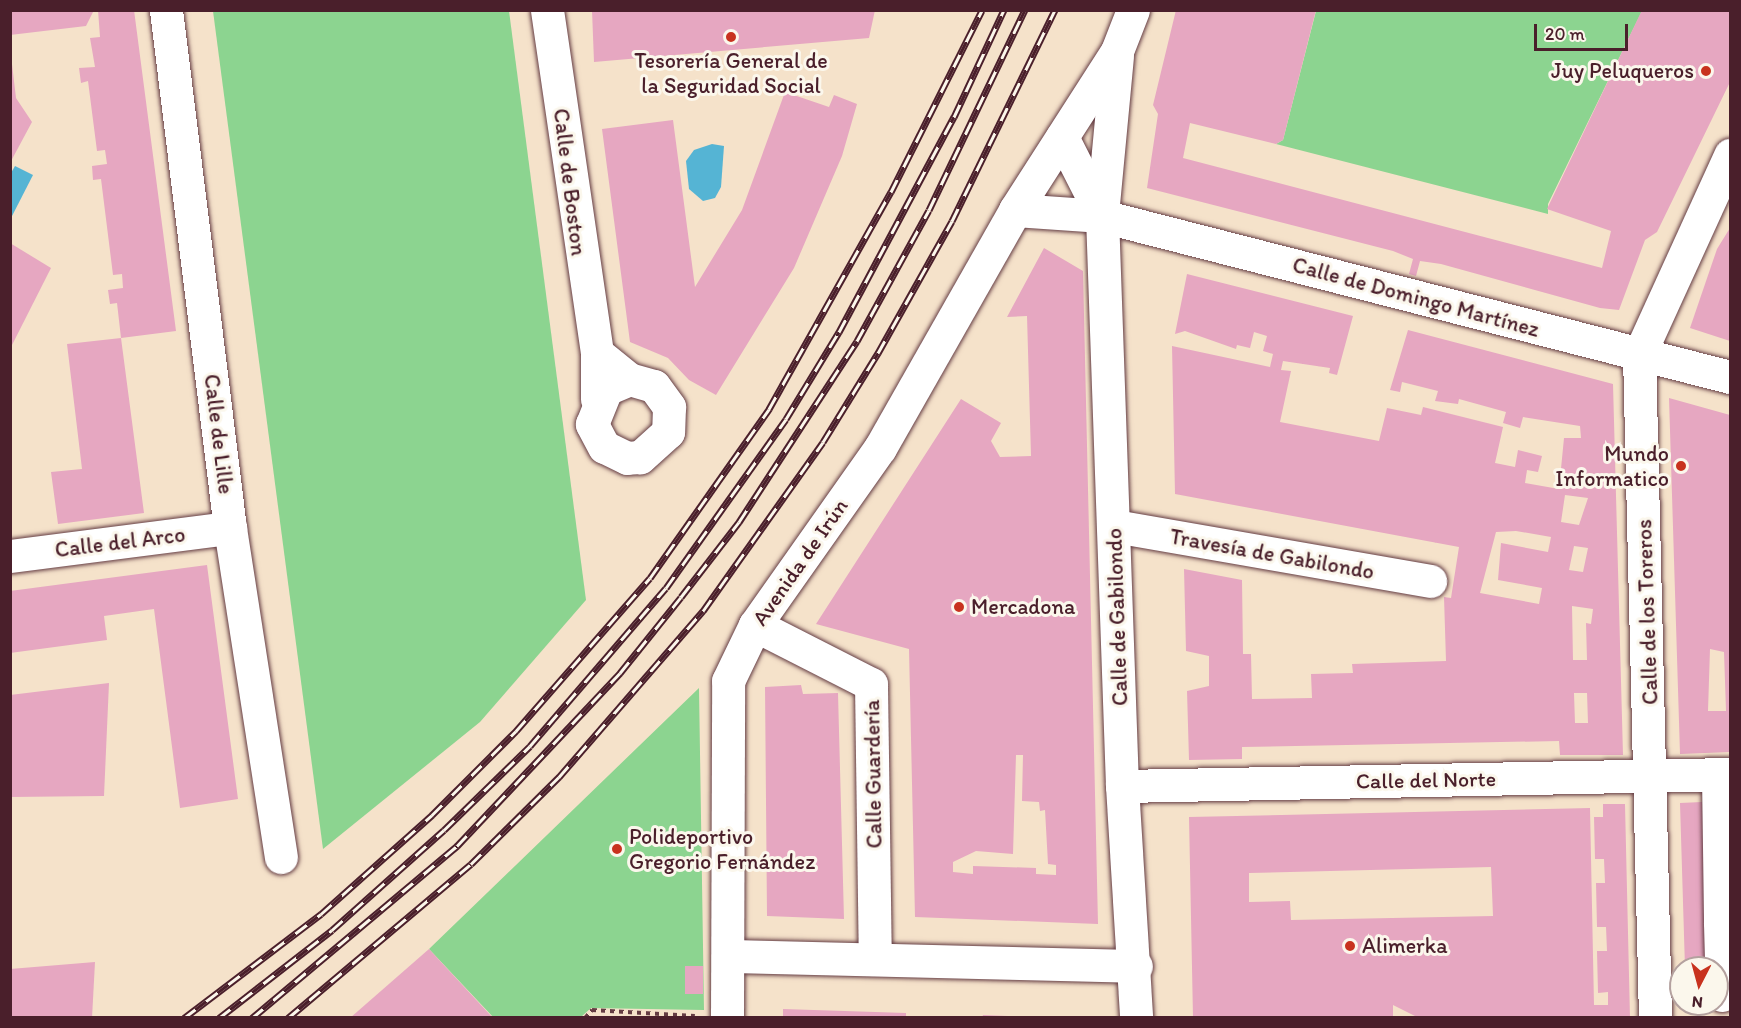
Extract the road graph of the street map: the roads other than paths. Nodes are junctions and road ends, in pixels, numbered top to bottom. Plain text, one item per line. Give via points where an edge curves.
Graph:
1 (166, 10) edge
2 (547, 10) edge
3 (1133, 10) edge
4 (1117, 51) junction
5 (1062, 137) junction
6 (1731, 155) edge
7 (1015, 210) junction
8 (1102, 216) junction
9 (597, 353) junction
10 (1639, 355) junction
11 (1731, 378) edge
12 (629, 380) junction
13 (597, 399) junction
14 (1115, 526) junction
15 (231, 528) junction
16 (10, 556) edge
17 (1430, 581) dead end
18 (755, 625) junction
19 (1652, 775) junction
20 (1724, 775) edge
21 (1122, 786) junction
22 (1725, 853) edge
23 (281, 857) dead end
24 (1726, 922) edge
25 (728, 956) junction
26 (1725, 956) edge
27 (875, 959) junction
28 (1136, 966) junction
29 (727, 1017) edge
30 (1136, 1017) edge
31 (1655, 1017) edge

1 - 15 street, Calle de Lille
2 - 9 street, Calle de Boston
3 - 4 street, Avenida de Irún
4 - 5 street, Avenida de Irún
4 - 8 street, Avenida de Irún
5 - 7 street, Avenida de Irún
5 - 8 street
6 - 10 street, Calle de los Toreros
7 - 8 street
7 - 18 street, Avenida de Irún via 880,448
8 - 10 street, Calle de Domingo Martínez
8 - 14 street, Calle de Gabilondo
9 - 12 street, Calle de Boston
9 - 13 street, Calle de Boston
10 - 11 street, Calle de Domingo Martínez
10 - 19 street, Calle de los Toreros
12 - 13 street via 606,389
12 - 13 street, Calle de Boston via 654,386 669,407 668,432 652,452 627,458 604,447 592,424
14 - 17 street, Travesía de Gabilondo
14 - 21 street, Calle de Gabilondo
15 - 16 street, Calle del Arco
15 - 23 street, Calle de Lille
18 - 25 street, Avenida de Irún via 728,681
18 - 27 street, Calle Guardería via 872,684
19 - 20 street, Calle del Norte
19 - 21 street, Calle del Norte
19 - 31 street, Calle de los Toreros
20 - 22 street
21 - 28 street, Calle de Gabilondo
22 - 24 street
24 - 26 street
25 - 27 street
25 - 29 street, Avenida de Irún
27 - 28 street
28 - 30 street, Calle de Gabilondo

